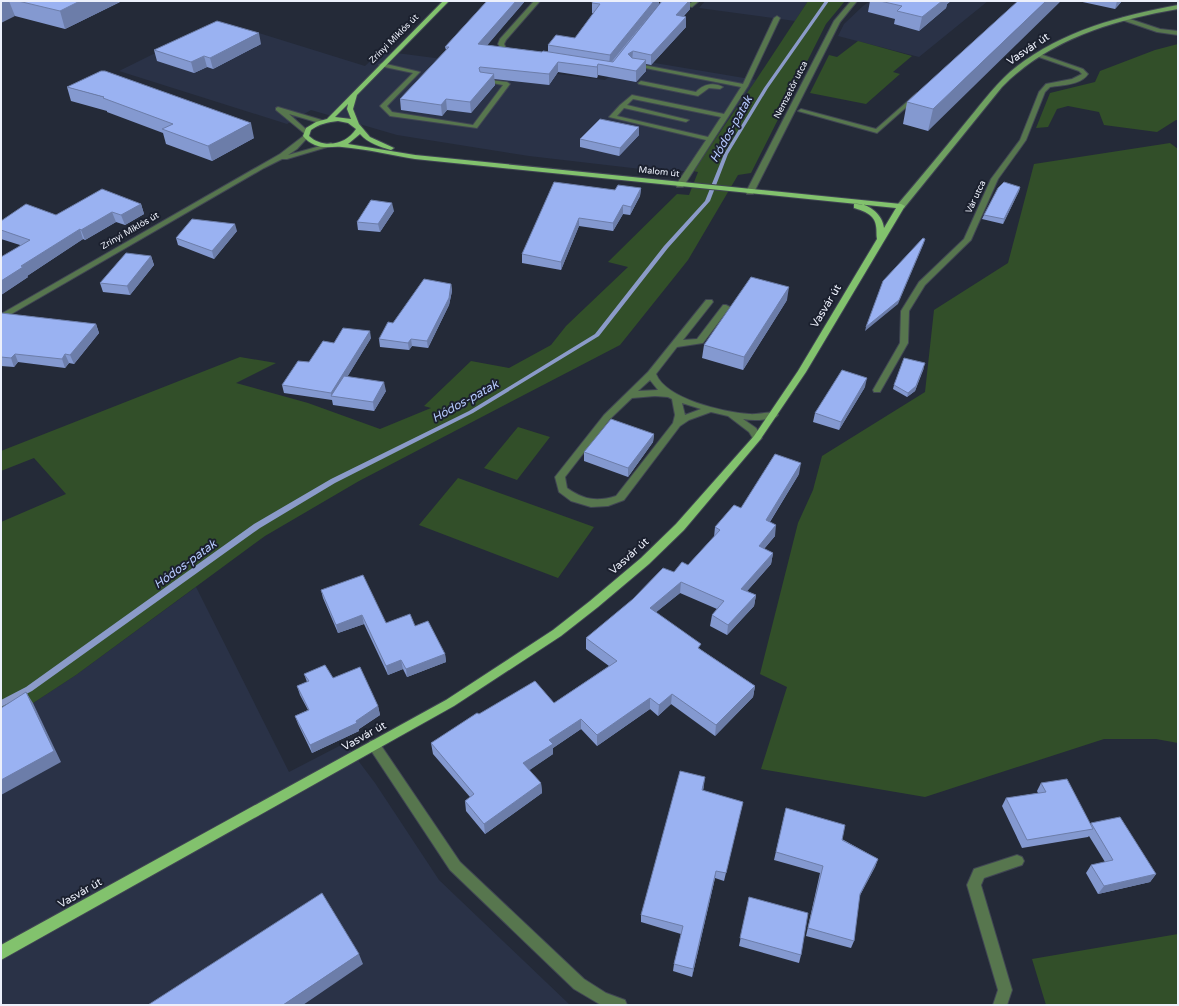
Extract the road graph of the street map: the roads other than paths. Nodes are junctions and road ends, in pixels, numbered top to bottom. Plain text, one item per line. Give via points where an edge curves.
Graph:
1 (446, 1) edge
2 (696, 1) edge
3 (854, 1) edge
4 (538, 2) edge
5 (671, 2) edge
6 (1178, 7) edge
7 (777, 18) dead end
8 (1124, 19) junction
9 (1178, 33) edge
10 (521, 55) edge
11 (1038, 55) junction
12 (382, 65) junction
13 (632, 65) edge
14 (650, 74) junction
15 (657, 78) junction
16 (483, 80) edge
17 (666, 80) junction
18 (676, 81) junction
19 (686, 83) junction
20 (743, 88) junction
21 (921, 91) edge
22 (356, 92) junction
23 (622, 106) junction
24 (694, 109) junction
25 (801, 111) dead end
26 (725, 116) junction
27 (686, 120) junction
28 (326, 121) junction
29 (357, 127) junction
30 (677, 131) junction
31 (306, 134) junction
32 (710, 138) junction
33 (339, 144) junction
34 (331, 145) junction
35 (415, 157) junction
36 (269, 162) junction
37 (680, 185) junction
38 (750, 192) junction
39 (844, 201) junction
40 (901, 206) junction
41 (880, 240) junction
42 (709, 302) dead end
43 (726, 307) dead end
44 (1, 317) edge
45 (675, 345) junction
46 (651, 374) junction
47 (877, 390) dead end
48 (630, 395) junction
49 (673, 395) junction
50 (710, 409) junction
51 (727, 413) junction
52 (773, 415) junction
53 (677, 424) junction
54 (757, 438) junction
55 (374, 745) junction
56 (1017, 861) dead end
57 (1, 954) edge
58 (620, 1005) edge
59 (1000, 1005) edge

1 - 12 main road, Zrínyi Miklós út
2 - 5 street via 692,5
3 - 38 street, Nemzetőr utca via 837,21
4 - 10 street via 501,44 504,49
6 - 8 street, Vasvár út
7 - 20 street
8 - 9 street via 1159,31
8 - 11 street, Vasvár út via 1076,35
11 - 40 street, Vasvár út via 1012,74 995,92
11 - 47 street, Vár utca via 1081,70 1085,74 1073,80 1048,85 1042,92 1023,140 995,179 967,240 922,284 905,311 904,343
12 - 16 street via 417,72 383,106 390,114 475,127 507,84
12 - 22 main road, Zrínyi Miklós út
13 - 14 street
14 - 15 street
14 - 15 street via 641,83
15 - 17 street
15 - 17 street
17 - 18 street
17 - 18 street
18 - 19 street
18 - 19 street
19 - 20 street
19 - 20 street via 698,94 708,86
20 - 26 street
21 - 25 street via 877,131
22 - 28 main road, Zrínyi Miklós út
22 - 29 main road, Zrínyi Miklós út via 350,109
23 - 24 street via 632,97
23 - 27 street
23 - 30 street via 612,117
24 - 26 street
24 - 27 street
26 - 32 street
27 - 30 street
28 - 29 main road via 344,120
28 - 31 main road, Zrínyi Miklós út via 312,126
28 - 31 street via 278,109
29 - 33 main road via 358,134 354,138
29 - 35 main road, Malom út via 366,137 381,145
30 - 32 street
31 - 34 main road via 308,140 314,143
31 - 36 street, Zrínyi Miklós út via 295,148
32 - 37 street
33 - 34 main road
33 - 35 main road, Malom út
34 - 36 street, Zrínyi Miklós út
35 - 37 main road, Malom út
36 - 44 street, Zrínyi Miklós út
37 - 38 main road, Malom út
38 - 39 main road, Malom út
39 - 40 main road, Malom út
39 - 41 main road via 869,210 878,217 881,226
40 - 41 main road, Vasvár út
41 - 52 main road, Vasvár út via 802,372
42 - 45 street
43 - 45 street via 700,342
45 - 46 street
46 - 48 street
46 - 49 street via 660,388
48 - 49 street
48 - 53 street via 566,467 560,477 562,490 567,495 591,503 620,498
49 - 50 street
49 - 53 street via 680,415
50 - 51 street
50 - 53 street
51 - 52 street via 759,417
51 - 54 street via 753,430
52 - 54 main road, Vasvár út
54 - 55 main road, Vasvár út via 680,526 645,561 594,604 557,633 470,690
55 - 57 main road, Vasvár út
55 - 58 street via 455,866 579,984
56 - 59 street via 979,873 974,885 1005,990

